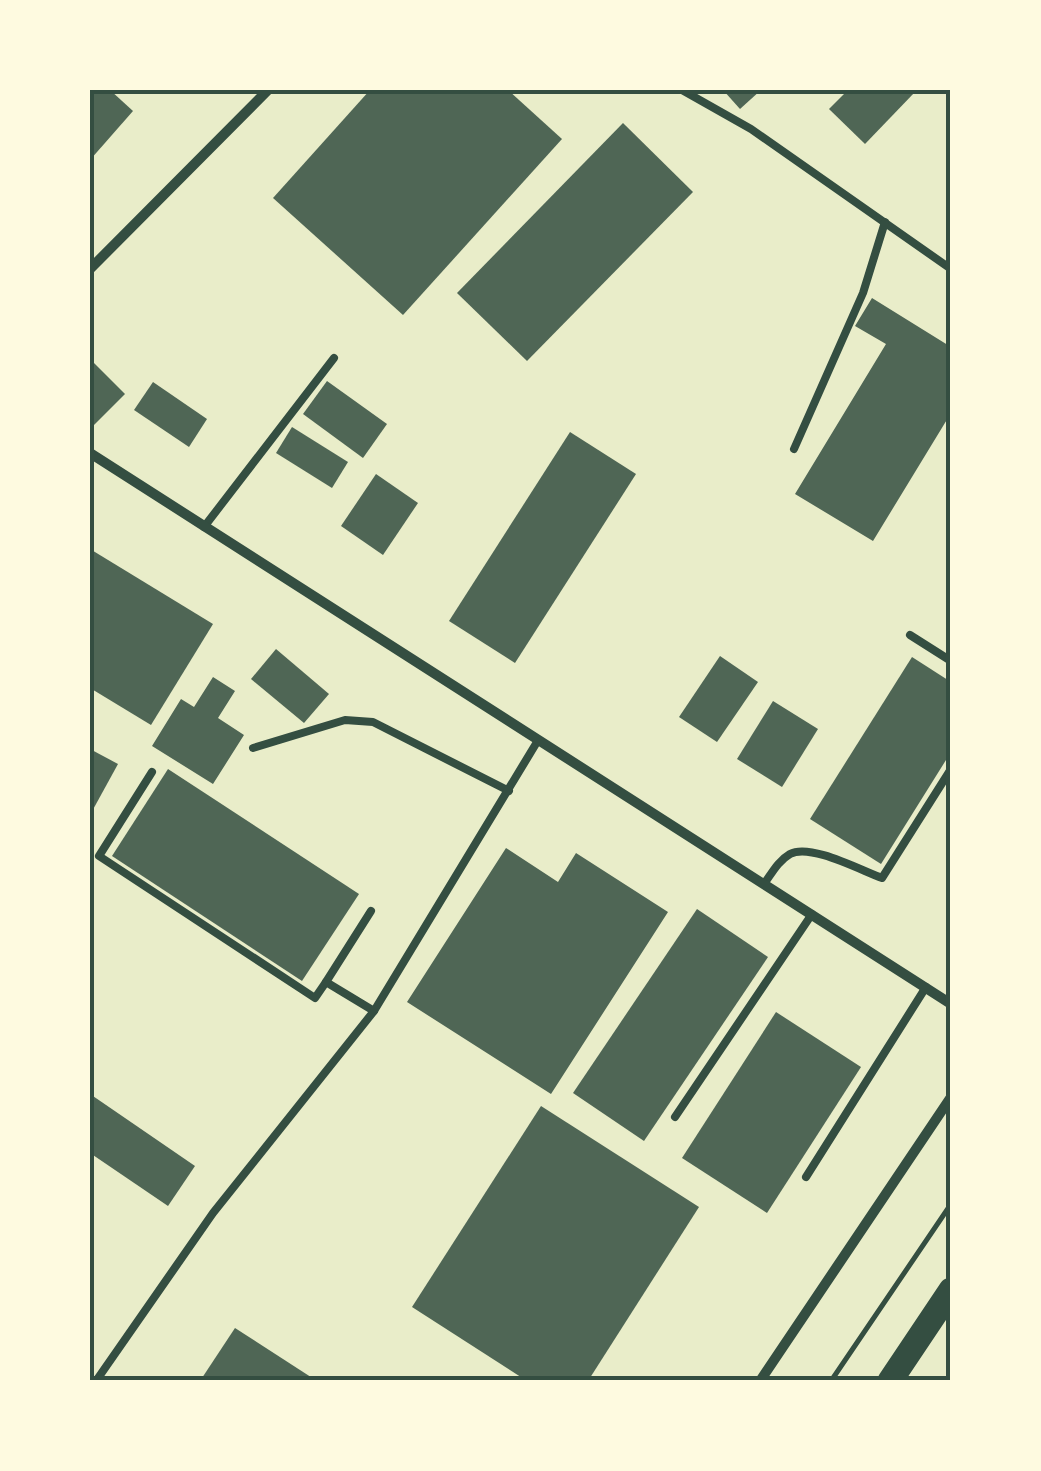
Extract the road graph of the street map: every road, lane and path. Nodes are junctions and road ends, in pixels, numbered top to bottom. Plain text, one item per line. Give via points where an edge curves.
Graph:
1 (268, 90) edge
2 (682, 90) edge
3 (885, 222) junction
4 (90, 269) edge
5 (951, 269) edge
6 (334, 358) dead end
7 (794, 450) dead end
8 (90, 453) edge
9 (204, 526) junction
10 (910, 636) dead end
11 (951, 661) edge
12 (537, 742) junction
13 (254, 748) dead end
14 (951, 769) edge
15 (152, 772) dead end
16 (509, 791) junction
17 (764, 884) junction
18 (370, 910) dead end
19 (812, 914) junction
20 (326, 982) junction
21 (926, 988) junction
22 (951, 1004) edge
23 (374, 1011) junction
24 (951, 1097) edge
25 (675, 1117) dead end
26 (806, 1177) dead end
27 (951, 1204) edge
28 (951, 1290) edge
29 (96, 1381) edge
30 (760, 1381) edge
31 (831, 1381) edge
32 (890, 1381) edge

1 - 4 street
2 - 3 lane via 751,128
3 - 5 lane
3 - 7 lane via 863,293
6 - 9 lane
8 - 9 street
9 - 12 street
10 - 11 lane
12 - 16 lane
12 - 17 street
13 - 16 lane via 345,720 373,722
14 - 17 lane via 882,878 809,850 779,862
15 - 20 lane via 98,856 315,998
16 - 23 lane
17 - 19 street
18 - 20 lane
19 - 21 street
19 - 25 lane
20 - 23 lane
21 - 22 street
21 - 26 lane
23 - 29 lane via 212,1214
24 - 30 street
27 - 31 path
28 - 32 highway

